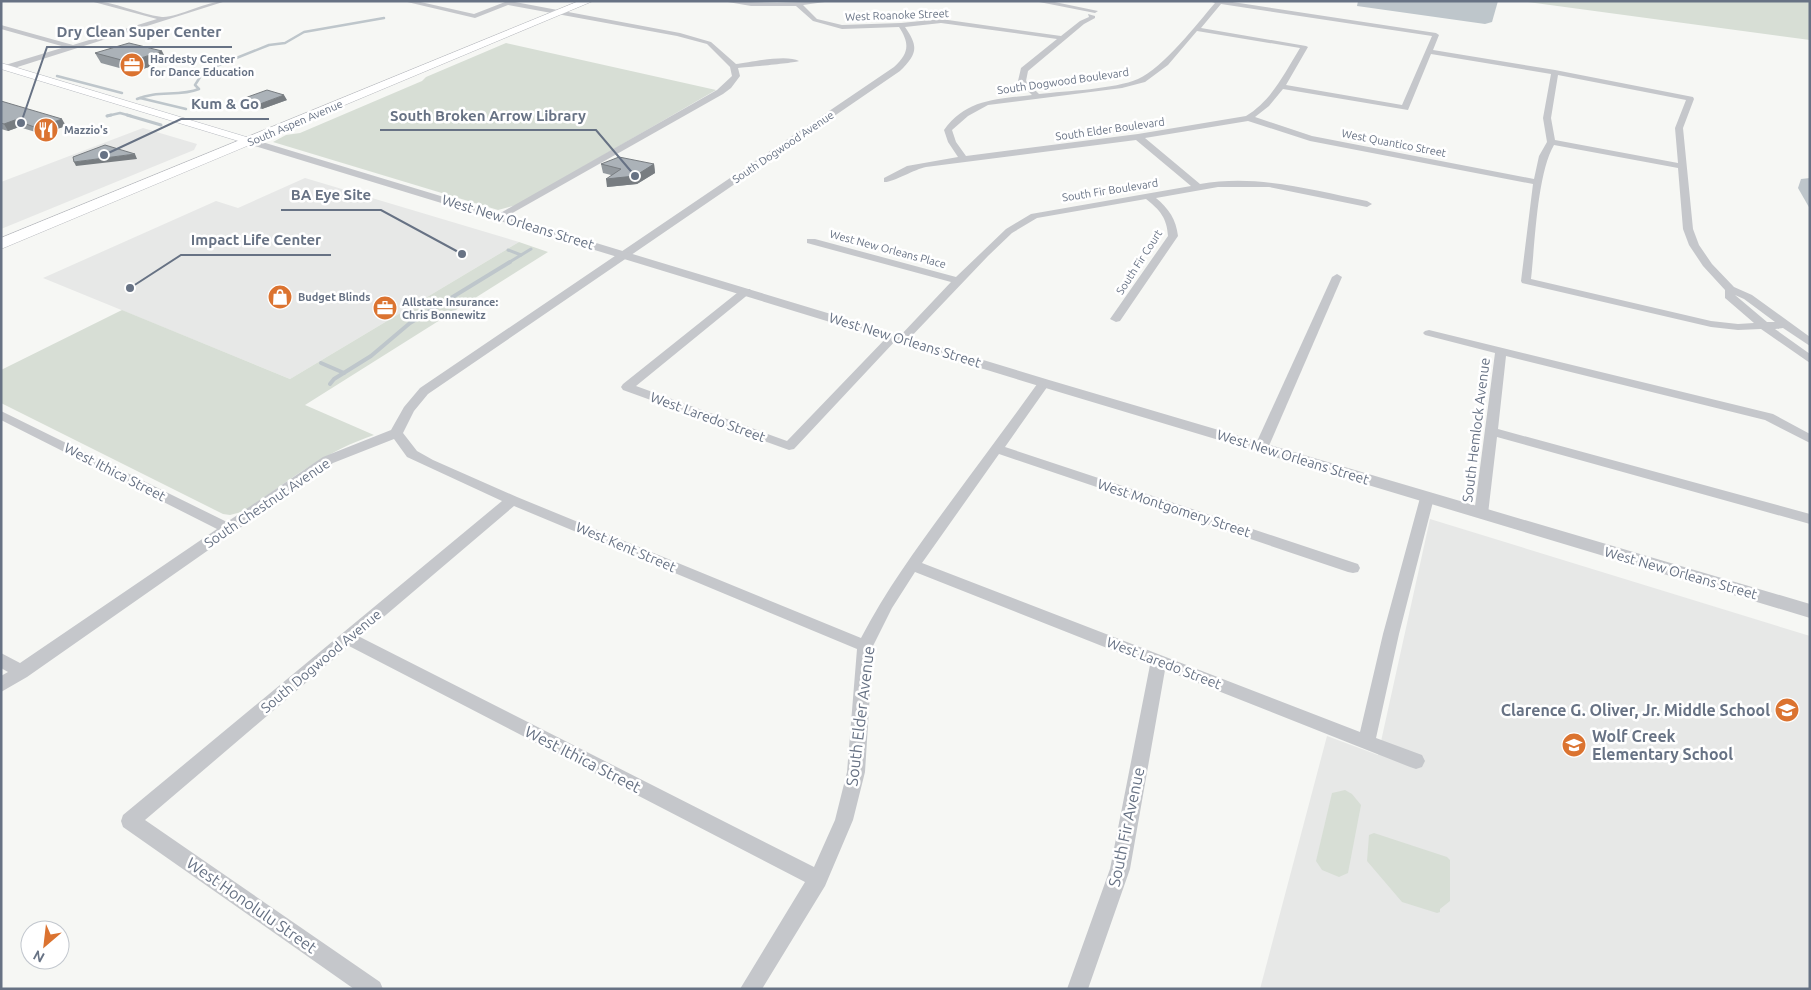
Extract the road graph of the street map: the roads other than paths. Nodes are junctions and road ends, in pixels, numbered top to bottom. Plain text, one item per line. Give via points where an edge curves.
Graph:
1 (92, 1) edge
2 (222, 1) edge
3 (407, 1) edge
4 (588, 1) edge
5 (725, 1) edge
6 (829, 1) edge
7 (1037, 1) edge
8 (510, 2) edge
9 (1216, 2) edge
10 (799, 5) junction
11 (561, 12) junction
12 (164, 19) junction
13 (901, 25) junction
14 (1, 27) edge
15 (1197, 29) junction
16 (1062, 38) junction
17 (73, 47) junction
18 (1430, 52) junction
19 (795, 61) dead end
20 (734, 66) junction
21 (3, 67) edge
22 (1555, 72) junction
23 (1280, 86) junction
24 (1038, 97) junction
25 (1248, 118) junction
26 (1138, 137) junction
27 (250, 142) junction
28 (1551, 142) junction
29 (963, 159) junction
30 (1682, 166) junction
31 (887, 180) dead end
32 (1538, 182) junction
33 (1198, 188) junction
34 (1148, 196) junction
35 (1368, 204) dead end
36 (500, 218) junction
37 (811, 241) dead end
38 (1, 244) edge
39 (626, 255) junction
40 (1337, 277) dead end
41 (958, 281) junction
42 (1730, 289) junction
43 (746, 291) junction
44 (1116, 319) dead end
45 (1785, 325) junction
46 (1764, 326) junction
47 (1429, 333) dead end
48 (898, 338) junction
49 (1810, 343) edge
50 (1501, 350) junction
51 (1810, 360) edge
52 (1044, 383) junction
53 (1, 415) edge
54 (1492, 432) junction
55 (396, 433) junction
56 (1810, 439) edge
57 (789, 446) joint
58 (996, 448) junction
59 (1261, 448) junction
60 (1427, 498) junction
61 (512, 500) junction
62 (1481, 514) junction
63 (1810, 519) edge
64 (228, 528) junction
65 (912, 565) junction
66 (1353, 568) dead end
67 (1810, 611) edge
68 (348, 638) junction
69 (865, 646) junction
70 (1, 658) edge
71 (1159, 661) junction
72 (21, 672) junction
73 (1, 685) edge
74 (1368, 741) junction
75 (1416, 761) dead end
76 (130, 821) joint
77 (818, 879) junction
78 (373, 989) edge
79 (750, 989) edge
80 (1077, 989) edge

1 - 12 street
2 - 12 street
3 - 8 street via 475,16
4 - 11 main road, South Aspen Avenue
5 - 10 street
6 - 10 street
7 - 16 street via 1095,11 1093,17
8 - 11 street
9 - 15 street, South Dogwood Boulevard
9 - 18 street via 1292,10 1436,35
10 - 13 street, West Roanoke Street via 815,20 842,27
11 - 20 street via 708,42
11 - 27 main road, South Aspen Avenue
12 - 17 street
13 - 16 street, West Roanoke Street via 941,21
13 - 39 street, South Dogwood Avenue via 911,39 912,50 897,69
14 - 17 street
15 - 23 street, South Elder Boulevard via 1304,47
15 - 24 street, South Dogwood Boulevard via 1165,63 1142,80 1122,86
16 - 24 street via 1024,70 1022,81
17 - 21 street
18 - 22 street
18 - 23 street via 1405,108
19 - 20 street
20 - 36 street via 736,76 720,92
21 - 27 main road, West New Orleans Street
22 - 28 street via 1547,118
22 - 30 street via 1690,99 1679,128
23 - 25 street, South Elder Boulevard via 1266,106
24 - 29 street, South Dogwood Boulevard via 986,103 955,120 948,130
25 - 26 street, South Elder Boulevard
25 - 32 street, West Quantico Street via 1310,138
26 - 29 street, South Elder Boulevard
26 - 33 street
27 - 36 street, West New Orleans Street
27 - 38 main road, South Aspen Avenue
28 - 30 street
28 - 32 street via 1543,156
29 - 31 street, South Elder Boulevard via 910,168
30 - 42 street via 1688,229 1694,245
32 - 46 street via 1526,281 1711,324
33 - 34 street, South Fir Boulevard
33 - 35 street, South Fir Boulevard via 1269,184
34 - 41 street, South Fir Boulevard via 1034,216 1009,231
34 - 44 street, South Fir Court via 1168,213 1173,223 1173,236
36 - 39 street, West New Orleans Street
37 - 41 street, West New Orleans Place
39 - 43 street, West New Orleans Street
39 - 55 street via 424,391 408,410
40 - 59 street
41 - 48 street, South Fir Boulevard
42 - 45 street via 1748,297
42 - 46 street via 1729,296
43 - 48 street, West New Orleans Street
43 - 57 street, West Laredo Street via 627,387
45 - 46 street
45 - 49 street
46 - 51 street
47 - 50 street
48 - 52 street, West New Orleans Street
48 - 57 street, South Fir Boulevard
50 - 54 street, South Hemlock Avenue
50 - 56 street via 1769,416
52 - 58 street, South Elder Avenue
52 - 59 street, West New Orleans Street
53 - 64 street, West Ithica Street
54 - 62 street, South Hemlock Avenue
54 - 63 street
55 - 61 street, West Kent Street via 412,454
55 - 64 street, South Chestnut Avenue via 328,460
58 - 65 street, South Elder Avenue
58 - 66 street, West Montgomery Street
59 - 60 street, West New Orleans Street
60 - 62 street, West New Orleans Street
60 - 74 street via 1391,634
61 - 68 street, South Dogwood Avenue
61 - 69 street, West Kent Street
62 - 67 street, West New Orleans Street
64 - 72 street, South Chestnut Avenue
65 - 69 street, South Elder Avenue
65 - 71 street, West Laredo Street
68 - 76 street, South Dogwood Avenue
68 - 77 street, West Ithica Street
69 - 77 street, South Elder Avenue via 856,772 844,820
70 - 72 street
71 - 74 street, West Laredo Street
71 - 80 street, South Fir Avenue via 1120,869
72 - 73 street, South Chestnut Avenue
74 - 75 street, West Laredo Street
76 - 78 street, West Honolulu Street
77 - 79 street, South Elder Avenue

